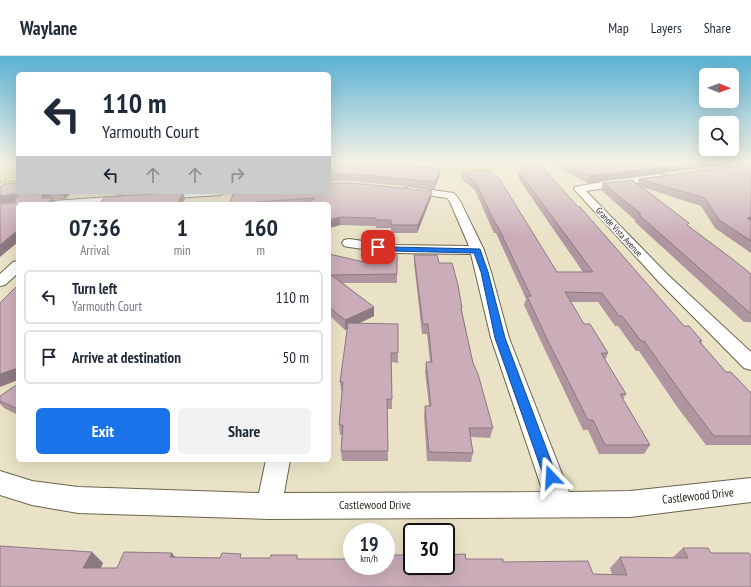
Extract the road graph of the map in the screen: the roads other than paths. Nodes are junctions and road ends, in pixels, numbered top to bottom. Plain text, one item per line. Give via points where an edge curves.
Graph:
1 (590, 187) edge
2 (399, 189) edge
3 (187, 194) edge
4 (94, 202) edge
5 (349, 243) dead end
6 (477, 250) junction
7 (16, 267) edge
8 (0, 282) edge
9 (751, 363) edge
10 (278, 462) edge
11 (0, 483) edge
12 (751, 490) edge
13 (561, 505) junction
14 (269, 506) junction

1 - 9 street, Grande Vista Avenue via 579,189 678,294
2 - 6 street via 450,195
3 - 4 street
5 - 6 street via 392,249
6 - 13 street via 500,338
7 - 8 street
10 - 14 street
11 - 14 street, Castlewood Drive via 32,493 78,500
12 - 13 street, Castlewood Drive via 630,504
13 - 14 street, Castlewood Drive

